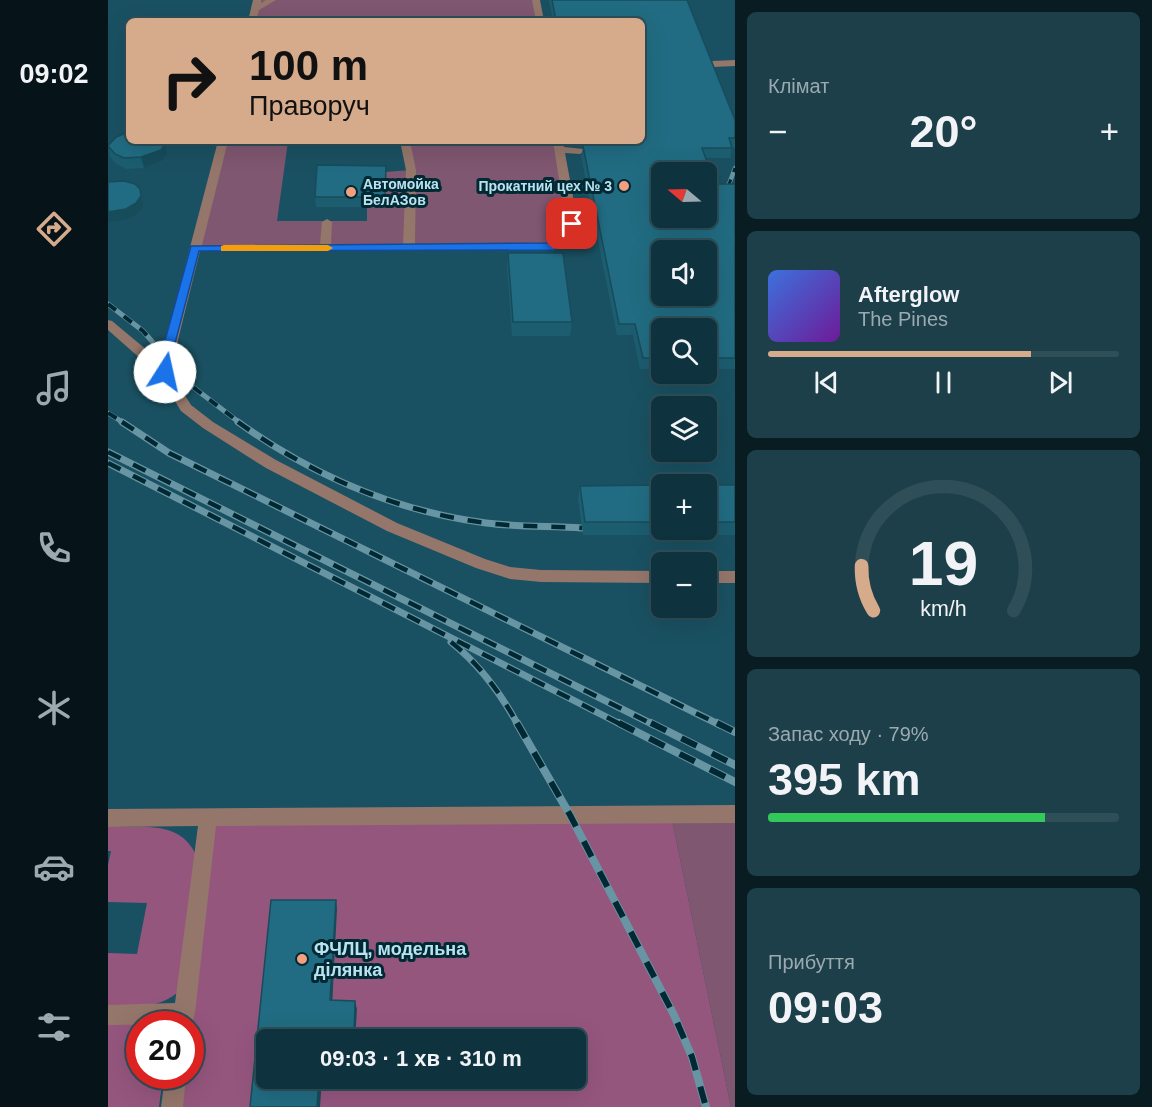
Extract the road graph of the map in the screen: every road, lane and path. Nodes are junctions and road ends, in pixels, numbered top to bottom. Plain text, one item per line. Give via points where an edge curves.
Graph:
1 (272, 0) edge
2 (536, 0) edge
3 (256, 4) edge
4 (539, 18) edge
5 (735, 63) edge
6 (712, 64) edge
7 (222, 144) edge
8 (406, 144) edge
9 (559, 146) edge
10 (580, 150) dead end
11 (327, 222) dead end
12 (409, 247) junction
13 (195, 248) junction
14 (325, 248) junction
15 (108, 324) edge
16 (165, 372) junction
17 (651, 577) edge
18 (717, 577) edge
19 (735, 577) edge
20 (735, 814) edge
21 (208, 817) junction
22 (108, 818) edge
23 (185, 1011) edge
24 (108, 1015) edge
25 (126, 1016) edge
26 (174, 1089) edge
27 (172, 1107) edge

1 - 3 lane
2 - 4 lane
5 - 6 lane
7 - 13 lane
8 - 12 lane via 411,170
9 - 10 lane
9 - 12 lane via 572,224 569,236 554,246
11 - 14 lane
12 - 14 lane
13 - 14 lane
13 - 16 lane via 166,355
15 - 16 lane
16 - 17 lane via 186,408 208,425 271,464 392,527 510,573
18 - 19 lane
20 - 21 lane
21 - 22 lane
21 - 23 lane
24 - 25 lane
26 - 27 lane

